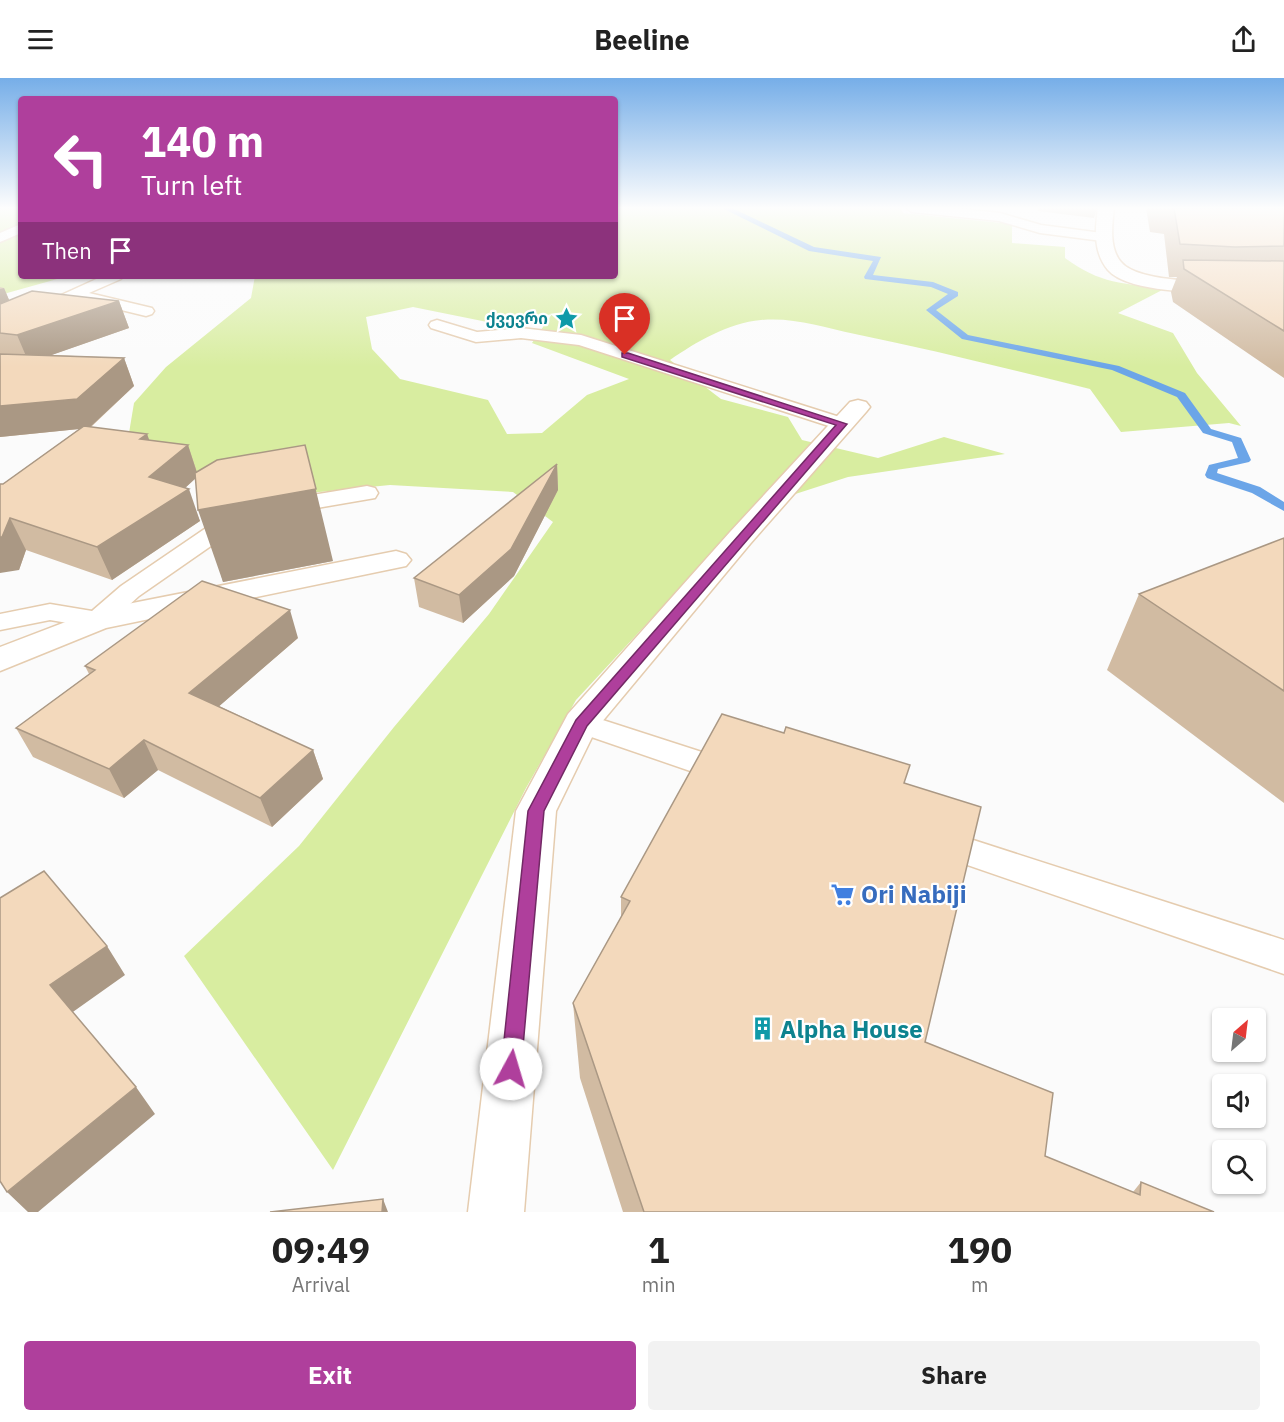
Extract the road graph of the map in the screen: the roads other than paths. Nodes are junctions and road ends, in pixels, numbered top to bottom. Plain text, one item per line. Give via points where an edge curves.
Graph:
1 (1111, 261) edge
2 (109, 279) edge
3 (1284, 286) edge
4 (74, 294) junction
5 (146, 311) dead end
6 (437, 325) dead end
7 (0, 329) edge
8 (850, 415) joint
9 (367, 493) dead end
10 (396, 560) dead end
11 (97, 620) junction
12 (0, 622) edge
13 (0, 660) edge
14 (581, 723) junction
15 (763, 784) edge
16 (910, 833) edge
17 (1284, 957) edge
18 (496, 1212) edge

1 - 3 street via 1121,273 1142,281
2 - 4 lane
4 - 5 lane
4 - 7 lane
6 - 8 lane via 476,337 521,333 581,340 736,392
8 - 14 street
9 - 11 lane via 243,514 149,578
10 - 11 street
11 - 12 lane via 50,612
11 - 13 street
14 - 15 lane
14 - 18 street via 536,811
16 - 17 lane

